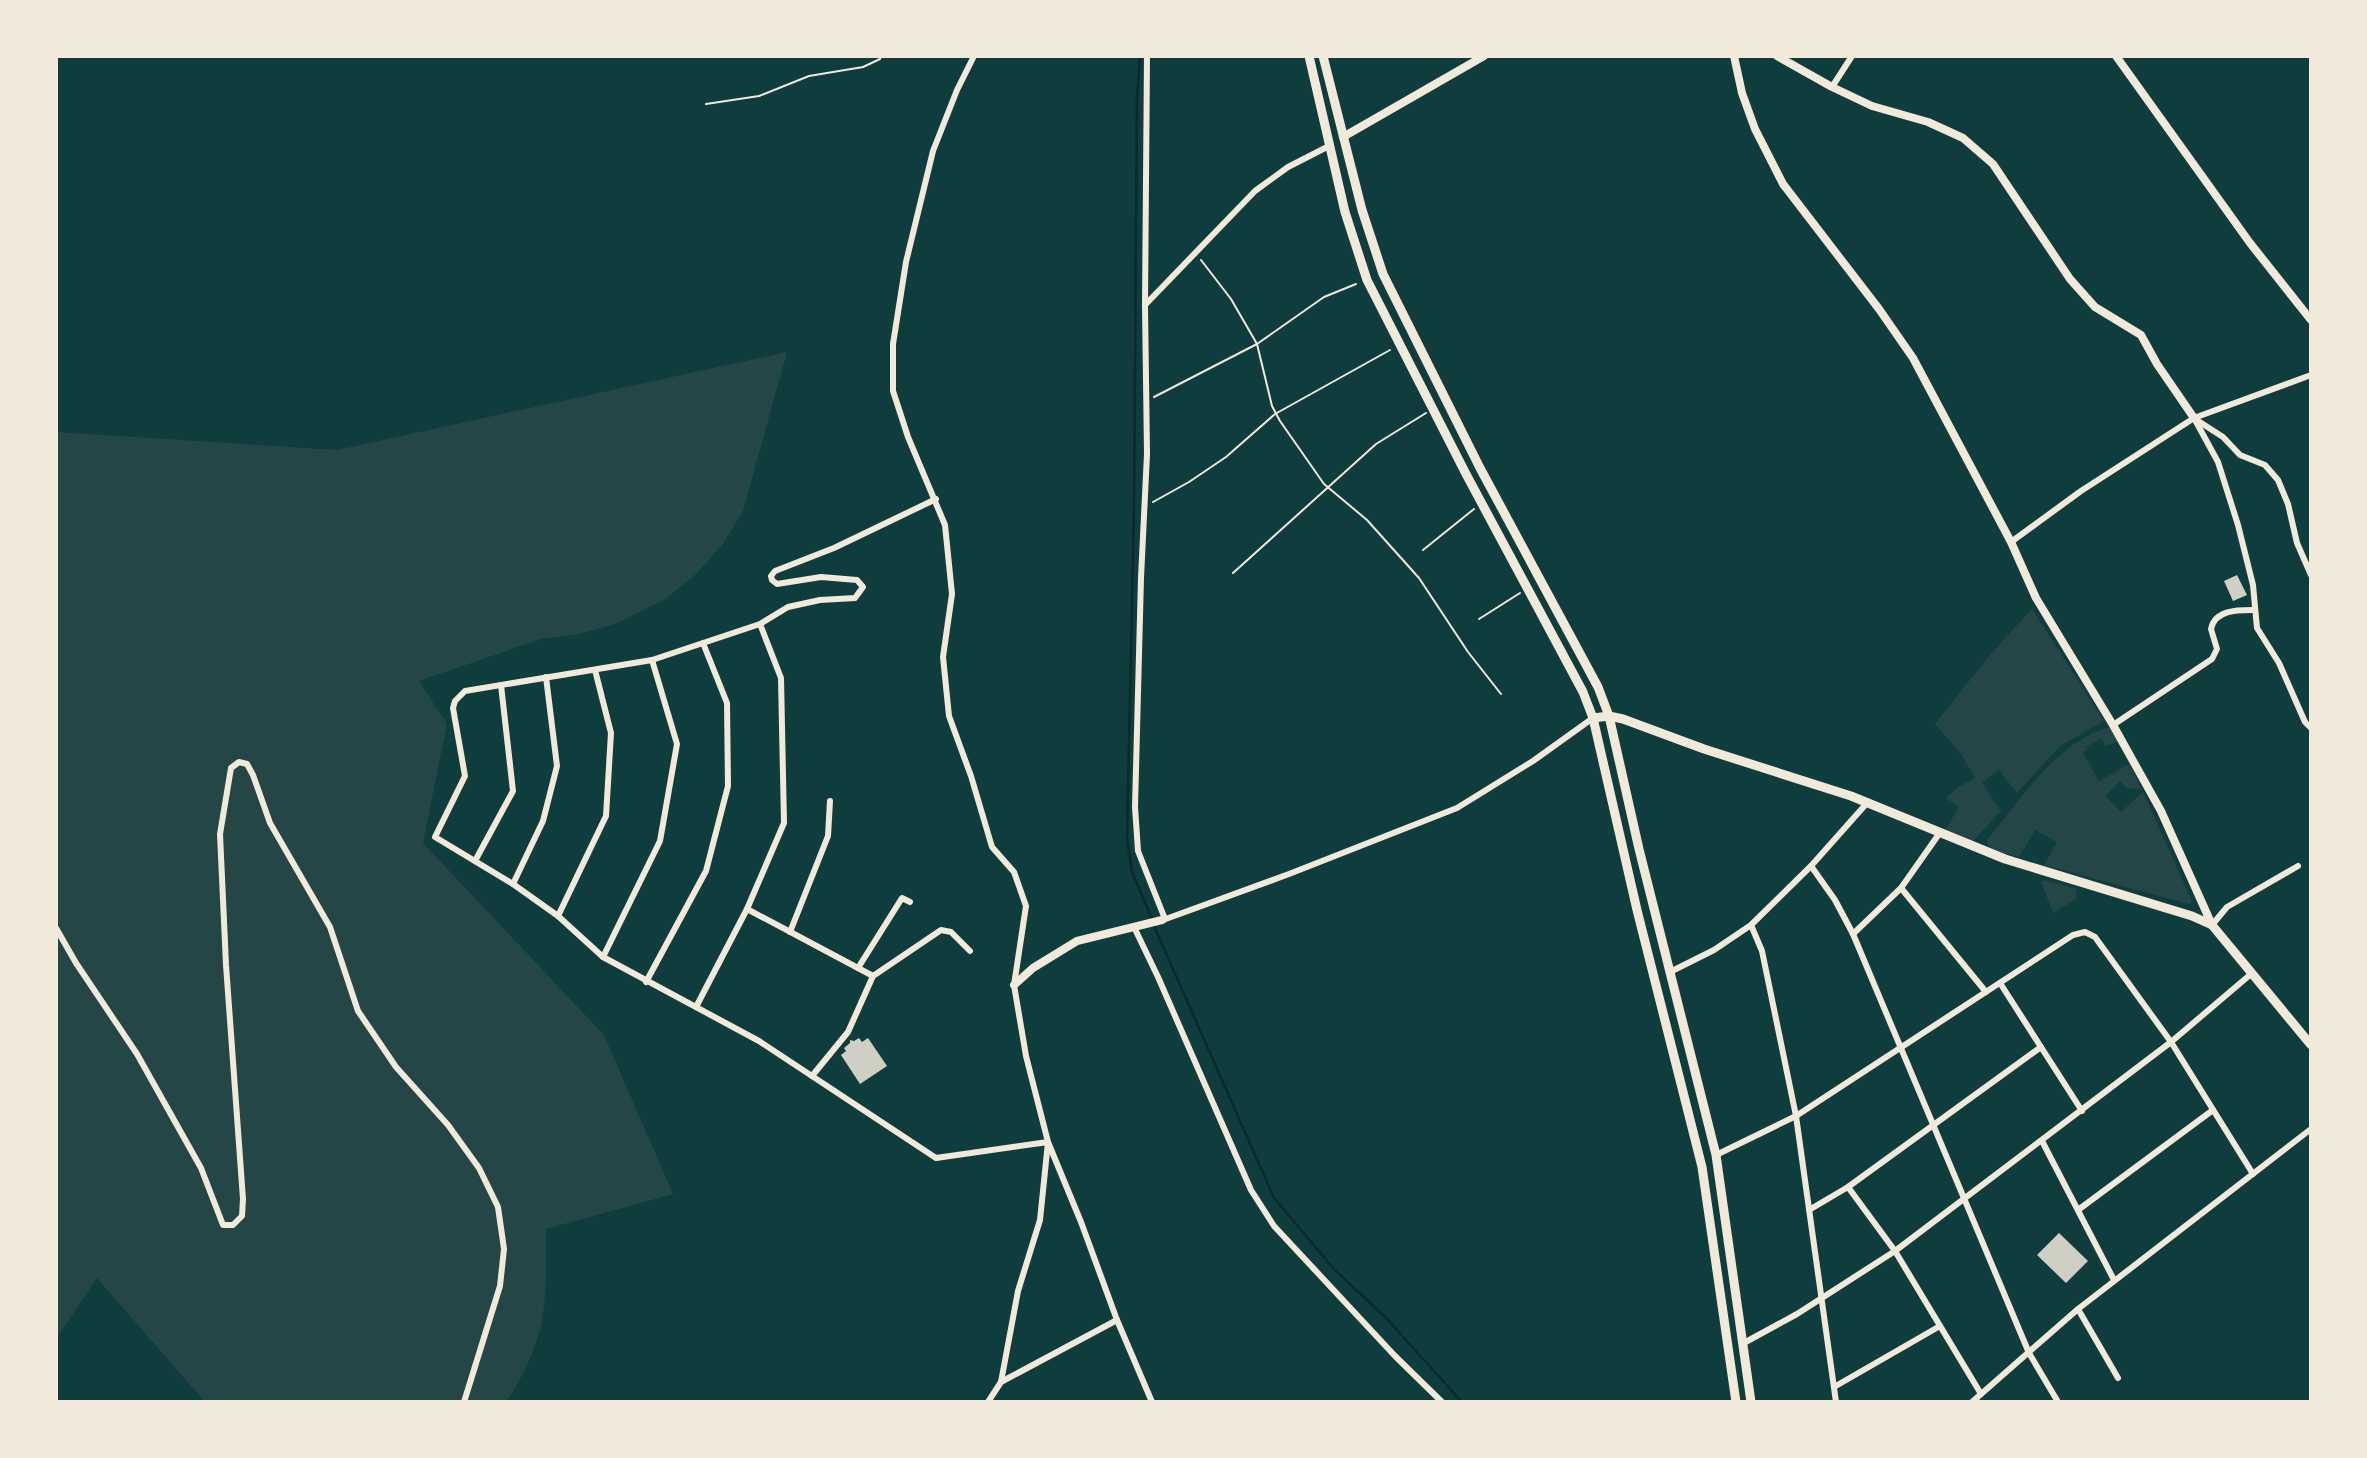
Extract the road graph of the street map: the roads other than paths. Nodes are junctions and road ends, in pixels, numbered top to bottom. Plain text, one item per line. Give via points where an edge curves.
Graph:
1 (974, 56) edge
2 (1147, 56) edge
3 (1309, 56) edge
4 (1323, 56) edge
5 (1484, 56) edge
6 (1734, 56) edge
7 (1777, 56) edge
8 (1852, 56) edge
9 (2116, 56) edge
10 (1832, 87) junction
11 (1343, 137) junction
12 (1331, 145) junction
13 (1145, 305) junction
14 (2311, 320) edge
15 (2311, 375) edge
16 (2194, 418) junction
17 (936, 499) junction
18 (2011, 542) junction
19 (2311, 575) edge
20 (2255, 610) junction
21 (760, 624) junction
22 (703, 643) junction
23 (652, 660) junction
24 (595, 670) junction
25 (546, 677) junction
26 (501, 685) junction
27 (1609, 716) junction
28 (1592, 718) junction
29 (2113, 725) junction
30 (2311, 728) edge
31 (830, 801) dead end
32 (1867, 803) junction
33 (1939, 834) junction
34 (475, 861) junction
35 (1811, 866) junction
36 (2298, 866) dead end
37 (513, 884) junction
38 (1901, 888) junction
39 (910, 902) dead end
40 (747, 909) junction
41 (558, 916) junction
42 (1163, 919) junction
43 (1751, 925) junction
44 (2212, 925) junction
45 (1134, 927) junction
46 (56, 928) edge
47 (790, 932) junction
48 (1853, 934) junction
49 (971, 951) dead end
50 (603, 957) junction
51 (858, 968) junction
52 (1670, 972) junction
53 (2251, 974) junction
54 (873, 976) junction
55 (646, 982) junction
56 (2000, 983) junction
57 (1014, 985) junction
58 (1986, 992) junction
59 (696, 1007) junction
60 (2171, 1042) junction
61 (2311, 1045) edge
62 (2041, 1047) junction
63 (1901, 1049) junction
64 (812, 1076) junction
65 (2213, 1110) junction
66 (2082, 1111) junction
67 (1796, 1116) junction
68 (1933, 1126) junction
69 (2311, 1129) edge
70 (2042, 1141) junction
71 (1048, 1142) junction
72 (1716, 1155) junction
73 (2253, 1174) junction
74 (1848, 1187) junction
75 (1964, 1199) junction
76 (1809, 1210) junction
77 (2078, 1210) junction
78 (1895, 1251) junction
79 (2114, 1280) junction
80 (1821, 1300) junction
81 (2078, 1309) junction
82 (1117, 1320) junction
83 (1940, 1326) junction
84 (1742, 1344) junction
85 (2029, 1353) junction
86 (2119, 1378) dead end
87 (1001, 1382) junction
88 (1834, 1387) junction
89 (1981, 1394) junction
90 (464, 1402) edge
91 (988, 1402) edge
92 (1152, 1402) edge
93 (1442, 1402) edge
94 (1736, 1402) edge
95 (1751, 1402) edge
96 (1836, 1402) edge
97 (1972, 1402) edge
98 (2058, 1402) edge

1 - 17 street via 933,151 906,262 893,344 893,391
2 - 13 street
3 - 12 main road
4 - 11 main road
5 - 11 street
6 - 18 street via 1755,129 1783,184 1913,358
7 - 10 street
8 - 10 street
9 - 14 street
10 - 16 street via 1963,138 1993,164 2070,279 2095,307 2141,335
11 - 27 main road via 1383,274
12 - 13 street via 1266,183
12 - 28 main road via 1367,280 1583,692
13 - 42 street via 1147,454 1135,807 1139,851
15 - 16 street
16 - 18 street
16 - 19 street via 2240,455 2265,465 2278,481
16 - 20 street via 2218,462 2234,512
17 - 21 street via 774,572 772,580 777,584 821,577 857,580 863,587 850,600 788,607
17 - 57 street via 945,525 952,594 943,657 949,716 992,846 1014,872 1027,906
18 - 29 street via 2036,598
20 - 29 street via 2238,610 2217,618 2211,629 2217,649 2212,659
20 - 30 street via 2257,628
21 - 22 street
21 - 40 street via 781,678 784,823
22 - 23 street
22 - 55 street via 727,703 728,786 706,872
23 - 24 street
23 - 50 street via 677,744 660,841
24 - 25 street
24 - 41 street via 611,733 606,816
25 - 26 street
25 - 37 street via 557,766 543,821
26 - 34 street via 513,792
26 - 34 street via 465,691 453,708 465,776 436,836
27 - 28 main road
27 - 32 main road
27 - 52 main road
28 - 42 street via 1534,761 1457,808
28 - 94 main road via 1702,1167
29 - 44 street via 2161,811
31 - 47 street via 828,836
32 - 33 main road
32 - 35 street
33 - 38 street
33 - 44 main road
34 - 37 street
35 - 43 street
35 - 48 street
36 - 44 street via 2227,907
37 - 41 street
38 - 48 street
38 - 58 street
39 - 51 street via 902,898
40 - 47 street
40 - 59 street
41 - 50 street
42 - 45 street
43 - 52 street
43 - 67 street via 1762,951
44 - 53 main road
45 - 57 street via 1077,941
45 - 93 street via 1251,1190 1274,1226
46 - 90 street via 137,1054 195,1156 223,1225 233,1225 242,1216 243,1199 220,834 231,768 239,762 247,764 270,823 330,927 358,1012 396,1067 479,1168 498,1208 504,1249 500,1286
47 - 51 street
48 - 63 street
49 - 54 street via 951,932 941,930
50 - 55 street
51 - 54 street
52 - 72 main road
53 - 60 street
53 - 61 main road
54 - 64 street via 848,1032
55 - 59 street
56 - 58 street
56 - 60 street via 2073,935 2089,933
56 - 62 street
57 - 71 street
58 - 63 street
59 - 64 street
60 - 65 street
60 - 66 street
62 - 66 street
62 - 68 street
63 - 67 street
63 - 68 street
64 - 71 street via 936,1158
65 - 73 street
65 - 77 street
66 - 70 street
67 - 72 street
67 - 76 street
68 - 74 street
68 - 75 street
69 - 73 street
70 - 75 street
70 - 77 street
71 - 82 street
71 - 87 street via 1040,1220 1018,1291
72 - 84 main road
73 - 79 street
74 - 76 street
74 - 78 street
75 - 78 street
75 - 85 street
76 - 80 street
77 - 79 street
78 - 80 street
78 - 83 street
79 - 81 street
80 - 84 street
80 - 88 street
81 - 85 street
81 - 86 street
82 - 87 street
82 - 92 street
83 - 88 street
83 - 89 street
84 - 95 main road
85 - 89 street
85 - 98 street
87 - 91 street
88 - 96 street
89 - 97 street

